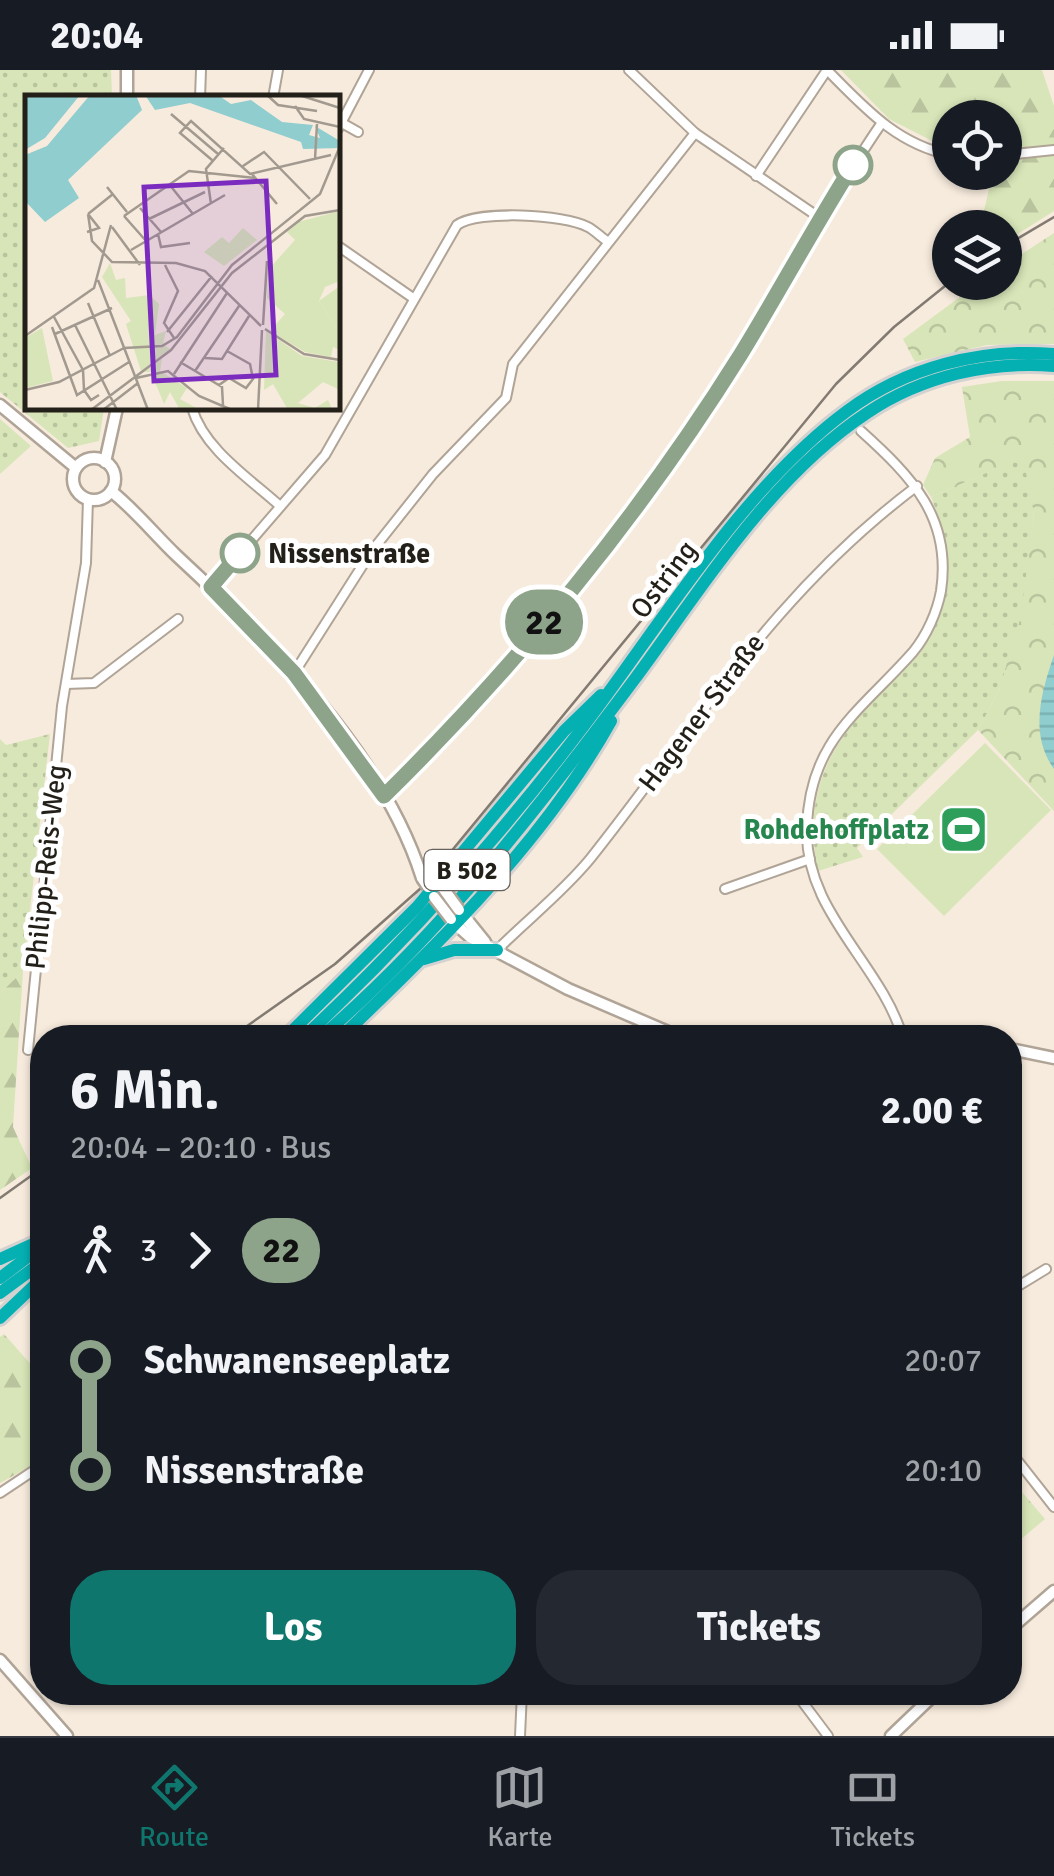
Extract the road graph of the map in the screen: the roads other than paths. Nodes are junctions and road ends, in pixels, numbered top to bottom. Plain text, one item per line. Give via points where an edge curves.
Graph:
1 (126, 70) edge
2 (278, 70) edge
3 (368, 70) edge
4 (630, 70) edge
5 (827, 70) edge
6 (127, 95) edge
7 (273, 95) edge
8 (881, 124) junction
9 (340, 126) edge
10 (358, 132) dead end
11 (694, 134) junction
12 (932, 149) edge
13 (1054, 150) edge
14 (1022, 153) edge
15 (756, 176) junction
16 (820, 218) junction
17 (607, 241) junction
18 (340, 247) edge
19 (412, 298) junction
20 (1054, 354) edge
21 (1054, 366) edge
22 (0, 405) edge
23 (118, 410) edge
24 (193, 410) edge
25 (861, 432) dead end
26 (105, 462) junction
27 (76, 468) junction
28 (917, 486) junction
29 (110, 491) junction
30 (88, 499) junction
31 (280, 506) junction
32 (211, 587) junction
33 (178, 619) dead end
34 (294, 673) junction
35 (66, 684) junction
36 (630, 685) junction
37 (613, 686) junction
38 (384, 796) junction
39 (810, 859) junction
40 (433, 884) junction
41 (725, 889) dead end
42 (457, 917) junction
43 (497, 950) junction
44 (417, 962) junction
45 (31, 1025) edge
46 (297, 1025) edge
47 (315, 1025) edge
48 (333, 1025) edge
49 (353, 1025) edge
50 (650, 1025) edge
51 (897, 1025) edge
52 (30, 1031) edge
53 (28, 1050) dead end
54 (1022, 1051) edge
55 (1054, 1058) edge
56 (30, 1248) edge
57 (30, 1253) edge
58 (0, 1259) edge
59 (1050, 1269) edge
60 (30, 1271) edge
61 (0, 1278) edge
62 (1054, 1278) edge
63 (1022, 1284) edge
64 (30, 1289) edge
65 (0, 1293) edge
66 (0, 1318) edge
67 (30, 1473) edge
68 (1022, 1473) edge
69 (0, 1492) edge
70 (1054, 1507) edge
71 (1054, 1591) edge
72 (1022, 1619) edge
73 (0, 1660) edge
74 (30, 1695) edge
75 (39, 1705) edge
76 (521, 1705) edge
77 (805, 1705) edge
78 (923, 1705) edge
79 (66, 1736) edge
80 (520, 1736) edge
81 (828, 1736) edge
82 (891, 1736) edge

1 - 6 street
2 - 7 street
3 - 9 street
4 - 11 street
5 - 8 street
5 - 15 street
8 - 12 street
8 - 16 street
9 - 10 street
11 - 15 street
11 - 17 street
13 - 14 street
15 - 16 street
16 - 38 street via 740,356 578,580 475,705
17 - 19 street via 577,223 474,216 448,234
17 - 34 street via 512,364 506,398 371,552
18 - 19 street
19 - 31 street via 356,408
20 - 37 highway, Ostring / B 502 via 944,364 846,412 762,495
21 - 36 highway, Ostring / B 502 via 947,376 894,396 853,422 773,500
22 - 27 street
23 - 26 street
24 - 31 street via 202,433
25 - 28 street
26 - 27 street via 89,459
26 - 29 street via 114,475
27 - 30 street via 75,488
28 - 39 street via 940,530 945,564 938,604 915,650 846,718 825,750 808,808
28 - 43 street, Hagener Straße via 794,594 590,858
29 - 30 street
29 - 32 street
30 - 35 street, Philipp-Reis-Weg via 86,563
31 - 32 street
32 - 34 street
33 - 35 street via 94,683
34 - 38 street
35 - 45 street, Philipp-Reis-Weg
36 - 42 highway via 570,784
36 - 48 highway, Ostring / B 502 via 483,872
37 - 40 highway via 564,731
37 - 47 highway, Ostring / B 502 via 428,916
38 - 40 street
39 - 41 street
39 - 51 street via 838,928 877,980
40 - 42 street, bridge
40 - 46 highway
42 - 43 street via 470,937
42 - 44 highway
43 - 44 highway via 454,950
43 - 50 street
44 - 49 highway
52 - 53 street, Philipp-Reis-Weg
54 - 55 street
56 - 58 highway
57 - 61 highway
59 - 62 street
59 - 63 street
60 - 65 highway
64 - 66 highway
67 - 69 street
68 - 70 street
71 - 72 street
73 - 74 street
75 - 79 street
76 - 80 street
77 - 81 street
78 - 82 street

